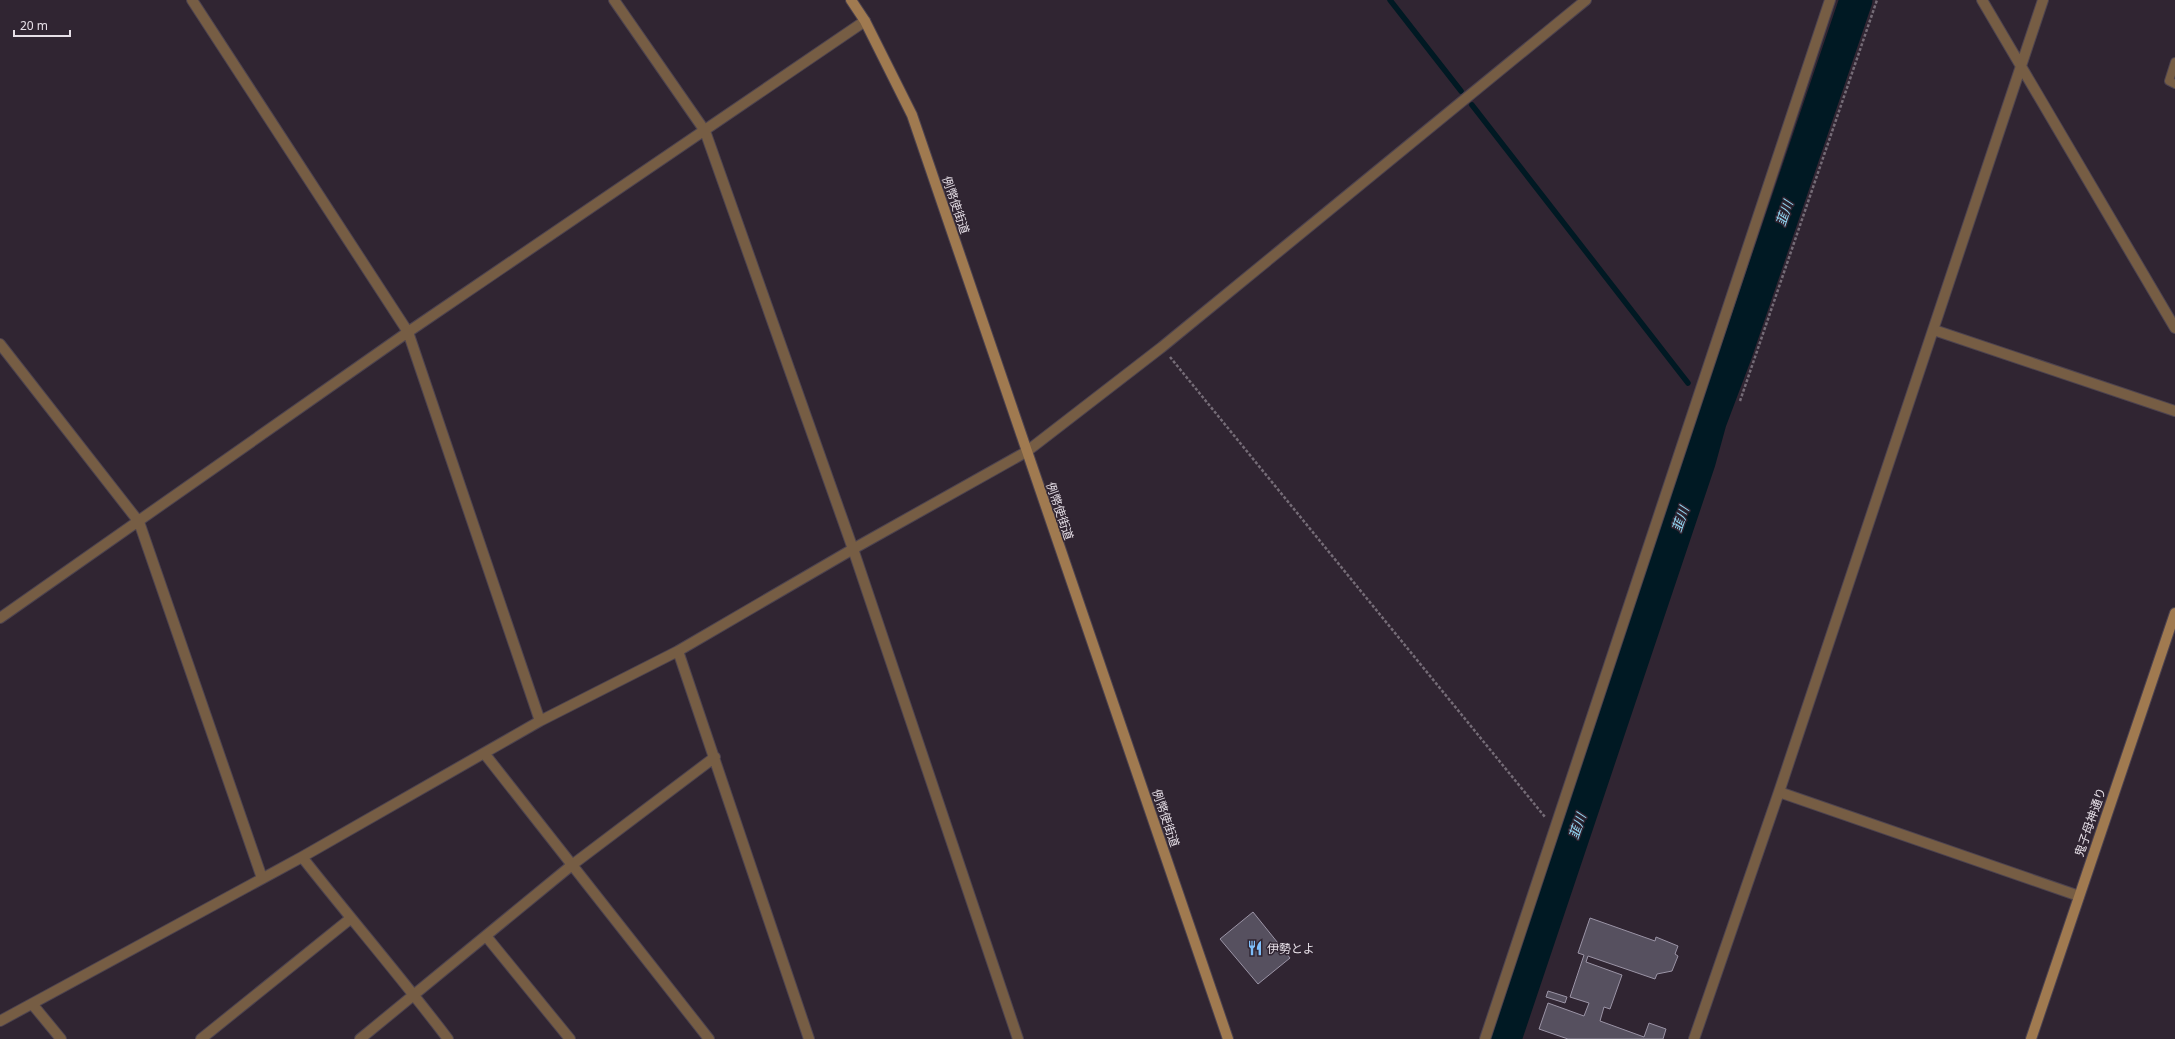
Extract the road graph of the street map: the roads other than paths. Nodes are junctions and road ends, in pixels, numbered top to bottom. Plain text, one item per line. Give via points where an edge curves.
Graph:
1 (192, 0) edge
2 (614, 0) edge
3 (851, 0) edge
4 (1586, 0) edge
5 (1830, 0) edge
6 (1982, 0) edge
7 (2043, 0) edge
8 (865, 21) junction
9 (2175, 62) edge
10 (2020, 66) junction
11 (2175, 84) edge
12 (705, 131) junction
13 (2175, 328) edge
14 (1934, 330) junction
15 (408, 332) junction
16 (0, 344) edge
17 (2175, 411) edge
18 (1026, 452) junction
19 (139, 522) junction
20 (853, 549) junction
21 (2175, 613) edge
22 (0, 618) edge
23 (678, 651) junction
24 (540, 721) junction
25 (484, 753) junction
26 (715, 757) junction
27 (1780, 792) junction
28 (302, 857) junction
29 (572, 865) junction
30 (262, 878) junction
31 (2079, 896) junction
32 (350, 919) junction
33 (486, 936) junction
34 (415, 995) junction
35 (34, 1005) junction
36 (0, 1022) edge
37 (61, 1039) edge
38 (201, 1039) edge
39 (360, 1039) edge
40 (448, 1039) edge
41 (570, 1039) edge
42 (709, 1039) edge
43 (809, 1039) edge
44 (1018, 1039) edge
45 (1228, 1039) edge
46 (1485, 1039) edge
47 (1694, 1039) edge
48 (2031, 1039) edge

1 - 15 street
2 - 12 street
3 - 8 main road, 例幣使街道
4 - 18 street via 1162,347
5 - 46 street
6 - 10 street
7 - 10 street
8 - 12 street
8 - 18 main road, 例幣使街道 via 912,115
9 - 11 lane via 2169,81
10 - 13 street
10 - 14 street
12 - 15 street
12 - 20 street
14 - 17 street
14 - 27 street
15 - 19 street
15 - 24 street
16 - 19 street
18 - 20 street
18 - 45 main road, 例幣使街道
19 - 22 street
19 - 30 street
20 - 23 street
20 - 44 street
21 - 31 main road, 鬼子母神通り
23 - 24 street
23 - 26 street
24 - 25 street
25 - 28 street
25 - 29 street
26 - 29 street
26 - 43 street
27 - 31 street
27 - 47 street
28 - 30 street
28 - 32 street
29 - 33 street
29 - 42 street
30 - 35 street
31 - 48 main road, 鬼子母神通り
32 - 34 street
32 - 38 street
33 - 34 street
33 - 41 street
34 - 39 street
34 - 40 street
35 - 36 street
35 - 37 street

